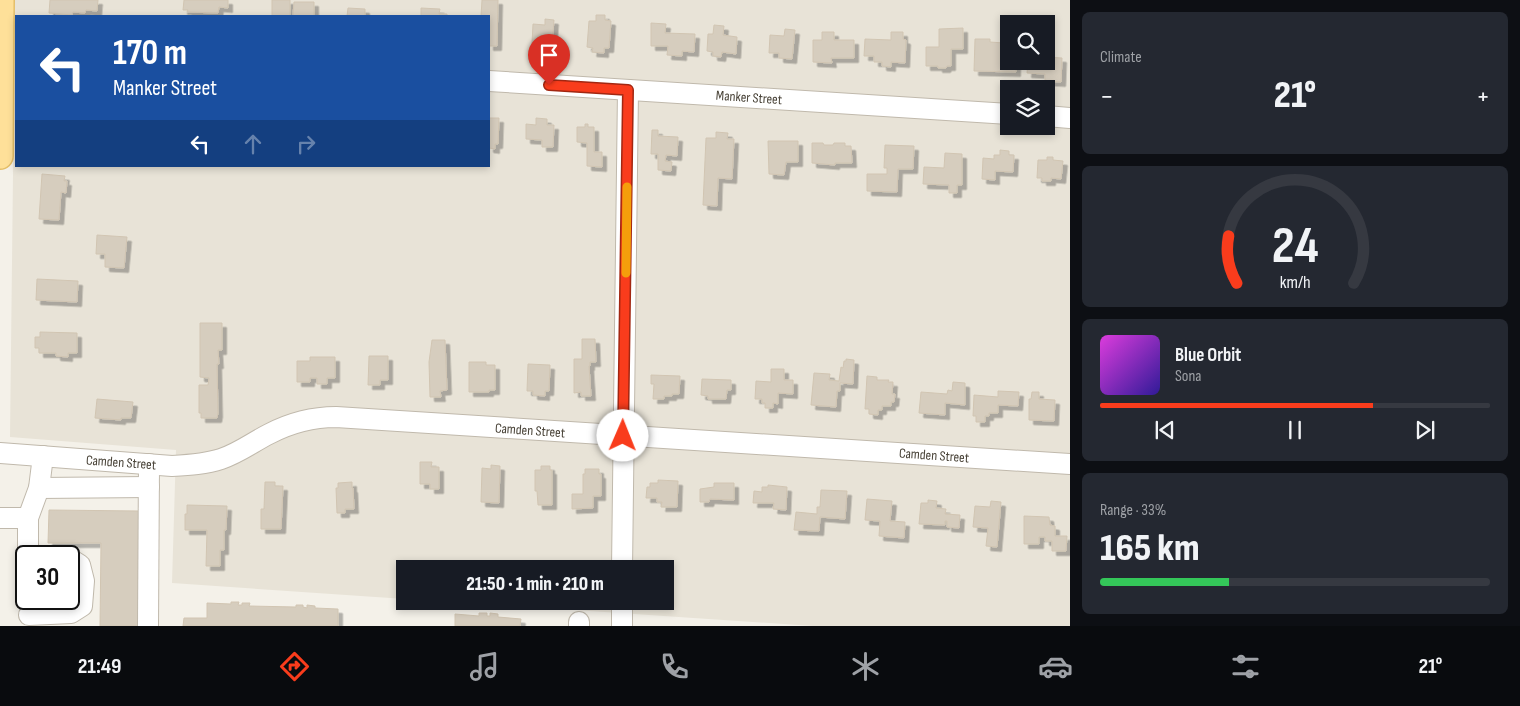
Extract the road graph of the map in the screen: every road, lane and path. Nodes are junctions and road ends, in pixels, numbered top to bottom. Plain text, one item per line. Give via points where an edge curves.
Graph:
1 (1, 0) edge
2 (0, 51) edge
3 (15, 52) edge
4 (490, 81) edge
5 (628, 90) junction
6 (1000, 113) edge
7 (1055, 117) edge
8 (1070, 118) edge
9 (0, 156) edge
10 (623, 436) junction
11 (0, 453) edge
12 (43, 456) junction
13 (149, 464) junction
14 (1070, 464) edge
15 (39, 488) junction
16 (149, 488) junction
17 (0, 518) edge
18 (28, 518) junction
19 (28, 545) edge
20 (622, 560) edge
21 (80, 565) edge
22 (80, 607) edge
23 (74, 610) edge
24 (622, 610) edge
25 (29, 613) edge
26 (148, 626) edge
27 (622, 626) edge

1 - 2 main road
2 - 3 street
2 - 9 main road
4 - 5 street, Manker Street
5 - 6 street, Manker Street
5 - 10 street
7 - 8 street
10 - 13 street, Camden Street via 331,417 284,427 212,462
10 - 14 street, Camden Street
10 - 20 street
11 - 12 street, Camden Street
12 - 13 street, Camden Street
12 - 15 street
13 - 16 street
15 - 16 street
15 - 18 street
16 - 26 street
17 - 18 street
18 - 19 street
21 - 22 street via 84,581
23 - 25 street
24 - 27 street

